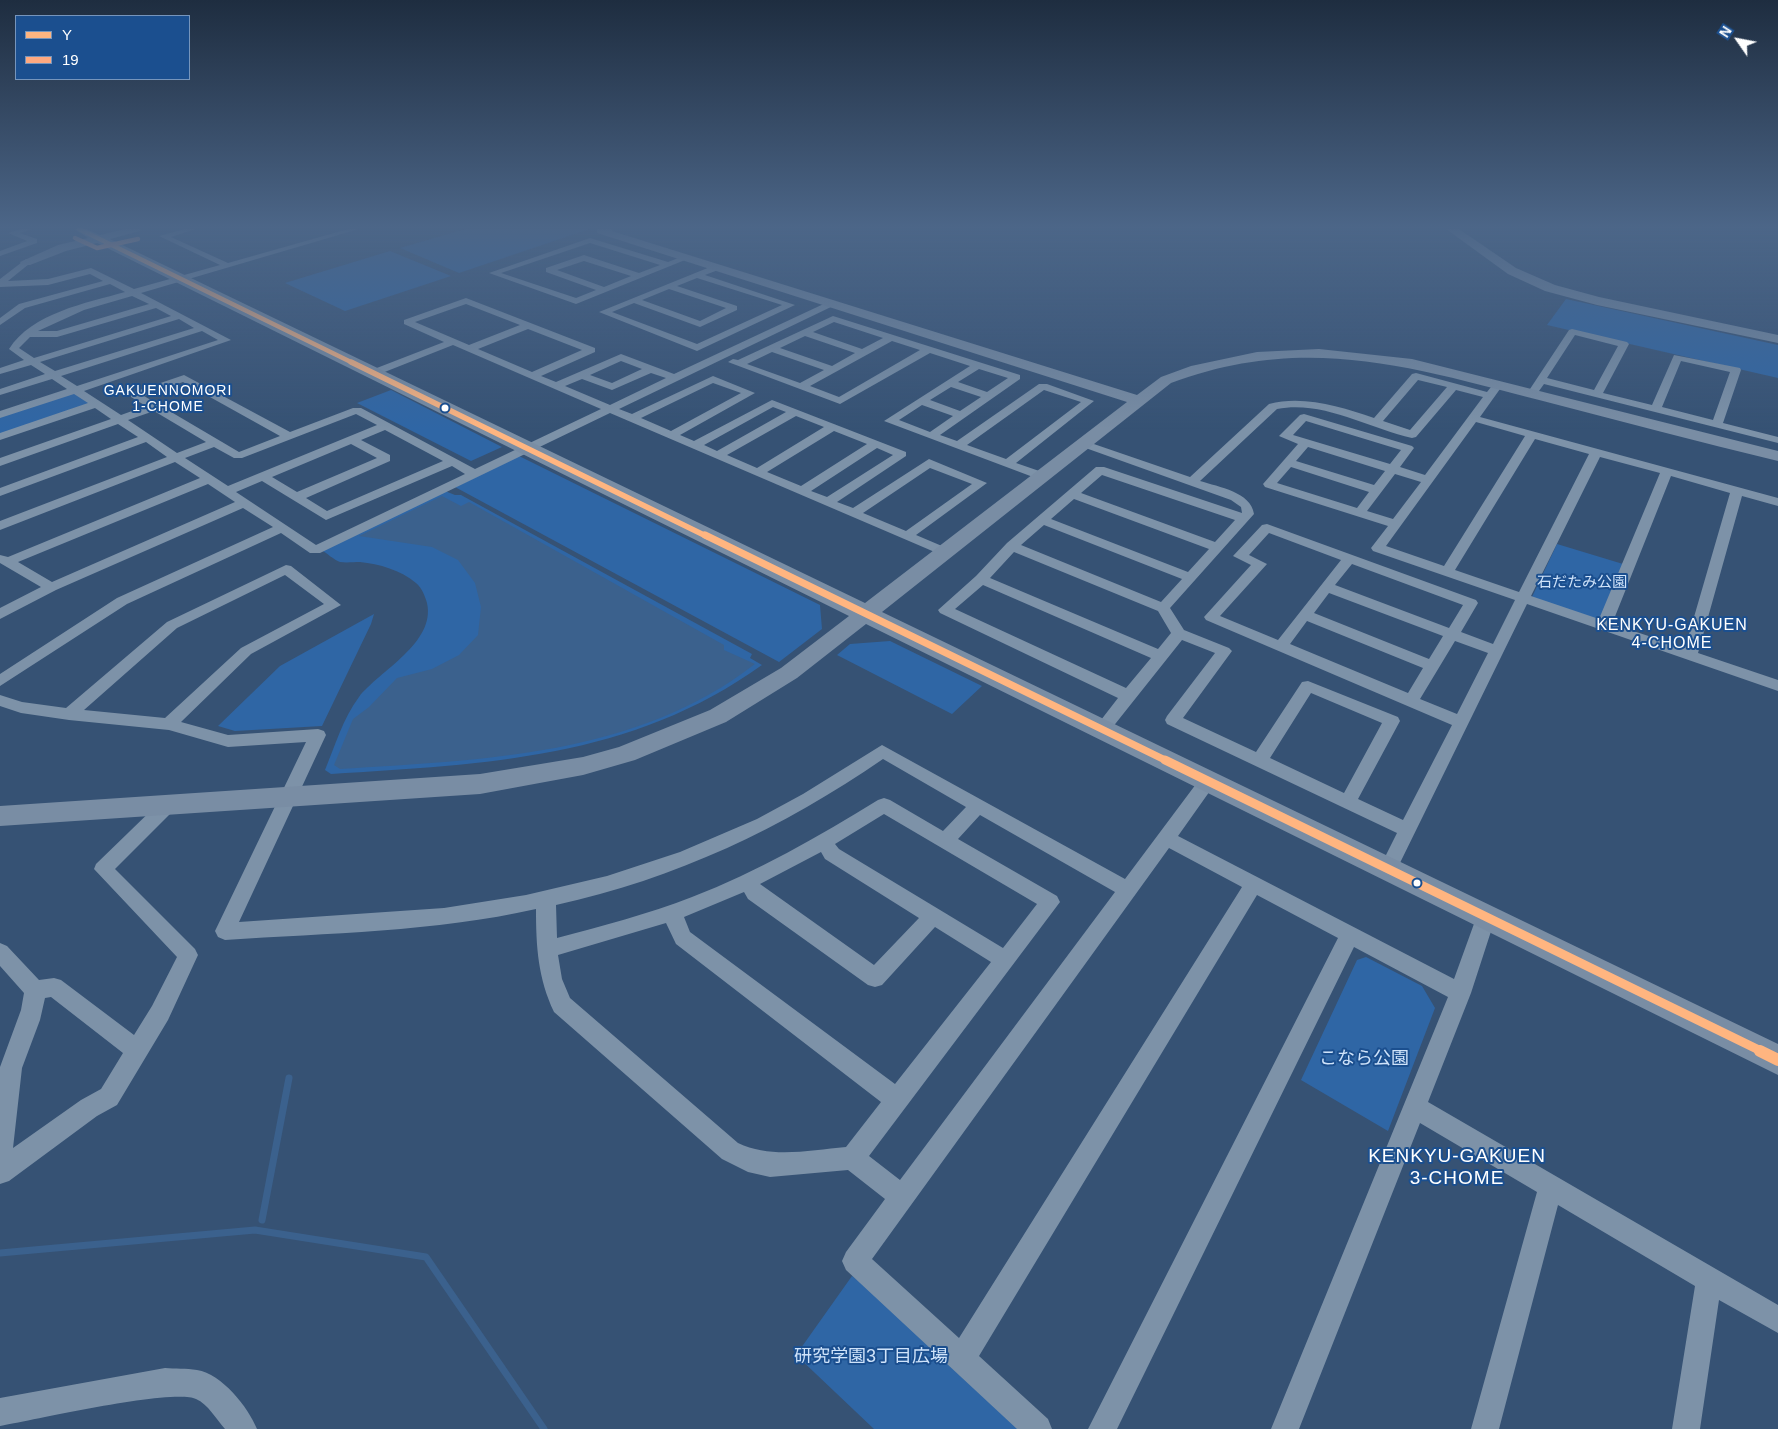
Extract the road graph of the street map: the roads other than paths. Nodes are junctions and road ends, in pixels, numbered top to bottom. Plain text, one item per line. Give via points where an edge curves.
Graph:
1 (33, 296) edge
2 (59, 296) edge
3 (121, 296) edge
4 (140, 296) edge
5 (216, 296) edge
6 (560, 296) edge
7 (590, 296) edge
8 (644, 296) edge
9 (697, 296) edge
10 (761, 296) edge
11 (803, 296) edge
12 (1577, 296) edge
13 (634, 300) junction
14 (157, 304) junction
15 (830, 304) junction
16 (22, 306) junction
17 (180, 316) junction
18 (0, 322) edge
19 (745, 325) junction
20 (527, 326) junction
21 (202, 328) junction
22 (803, 332) junction
23 (769, 333) junction
24 (28, 334) junction
25 (892, 337) junction
26 (1778, 339) edge
27 (453, 342) junction
28 (970, 347) junction
29 (772, 348) junction
30 (14, 349) junction
31 (469, 349) junction
32 (929, 349) junction
33 (0, 352) edge
34 (863, 353) junction
35 (719, 357) junction
36 (953, 357) junction
37 (32, 361) junction
38 (738, 364) junction
39 (978, 365) junction
40 (651, 368) junction
41 (833, 370) junction
42 (0, 371) edge
43 (373, 372) junction
44 (53, 375) junction
45 (582, 375) junction
46 (532, 376) junction
47 (674, 378) junction
48 (951, 383) junction
49 (556, 386) junction
50 (1454, 386) junction
51 (1537, 386) junction
52 (800, 387) junction
53 (76, 390) junction
54 (1494, 390) junction
55 (0, 392) edge
56 (1597, 394) junction
57 (989, 396) junction
58 (921, 401) junction
59 (1139, 401) junction
60 (98, 404) junction
61 (155, 407) junction
62 (610, 409) junction
63 (1656, 409) junction
64 (795, 412) junction
65 (0, 415) edge
66 (961, 415) junction
67 (633, 418) junction
68 (1473, 418) junction
69 (120, 420) junction
70 (1376, 424) junction
71 (1718, 424) junction
72 (387, 426) junction
73 (833, 427) junction
74 (1532, 434) junction
75 (672, 435) junction
76 (931, 436) junction
77 (0, 437) edge
78 (290, 437) junction
79 (146, 438) junction
80 (353, 440) junction
81 (1778, 440) edge
82 (215, 442) junction
83 (1306, 442) junction
84 (876, 444) junction
85 (1084, 444) junction
86 (695, 445) junction
87 (958, 446) junction
88 (529, 448) junction
89 (1596, 452) junction
90 (718, 455) junction
91 (1778, 456) edge
92 (176, 457) junction
93 (0, 462) edge
94 (451, 462) junction
95 (1288, 462) junction
96 (1007, 464) junction
97 (1392, 469) junction
98 (758, 472) junction
99 (1667, 472) junction
100 (475, 474) junction
101 (262, 476) junction
102 (1041, 476) junction
103 (209, 479) junction
104 (1428, 480) junction
105 (1192, 482) junction
106 (1376, 490) junction
107 (227, 491) junction
108 (802, 491) junction
109 (1736, 491) junction
110 (0, 492) edge
111 (1072, 494) junction
112 (297, 497) junction
113 (244, 502) junction
114 (828, 502) junction
115 (1778, 502) edge
116 (854, 513) junction
117 (1359, 513) junction
118 (1244, 519) junction
119 (1042, 520) junction
120 (1395, 524) junction
121 (0, 526) edge
122 (282, 528) junction
123 (906, 536) junction
124 (1012, 546) junction
125 (1218, 548) junction
126 (944, 552) junction
127 (1350, 558) junction
128 (4, 560) edge
129 (1447, 572) junction
130 (1190, 577) junction
131 (981, 579) junction
132 (51, 587) junction
133 (1326, 587) junction
134 (1523, 598) junction
135 (1163, 608) junction
136 (0, 614) edge
137 (866, 614) junction
138 (1305, 615) junction
139 (1604, 626) junction
140 (1179, 633) junction
141 (1452, 634) junction
142 (1281, 646) junction
143 (1497, 651) junction
144 (1160, 656) junction
145 (1690, 656) junction
146 (1433, 666) junction
147 (0, 681) edge
148 (1778, 686) edge
149 (1129, 696) junction
150 (0, 700) edge
151 (1411, 701) junction
152 (69, 714) junction
153 (1461, 722) junction
154 (169, 724) junction
155 (1102, 729) junction
156 (1259, 760) junction
157 (1208, 781) junction
158 (289, 796) junction
159 (1348, 802) junction
160 (168, 805) junction
161 (978, 805) junction
162 (0, 816) edge
163 (1407, 830) junction
164 (1166, 838) junction
165 (945, 841) junction
166 (824, 842) junction
167 (1388, 869) junction
168 (747, 880) junction
169 (1254, 884) junction
170 (1128, 890) junction
171 (546, 898) junction
172 (672, 913) junction
173 (933, 916) junction
174 (1486, 916) junction
175 (1350, 935) junction
176 (547, 950) junction
177 (0, 952) edge
178 (1005, 960) junction
179 (35, 990) junction
180 (1460, 993) junction
181 (138, 1051) junction
182 (1778, 1060) edge
183 (897, 1100) junction
184 (1415, 1108) junction
185 (0, 1157) edge
186 (852, 1158) junction
187 (0, 1172) edge
188 (1552, 1187) junction
189 (902, 1197) junction
190 (1709, 1279) junction
191 (1778, 1320) edge
192 (962, 1358) junction
193 (0, 1412) edge
194 (243, 1429) edge
195 (1038, 1429) edge
196 (1102, 1429) edge
197 (1285, 1429) edge
198 (1485, 1429) edge
199 (1686, 1429) edge

1 - 16 street
2 - 16 street
3 - 24 street via 73,310
4 - 14 street
5 - 43 street
6 - 7 street via 576,301
8 - 13 street
9 - 13 street via 734,308 700,324
10 - 19 street via 790,305
11 - 15 street
12 - 26 street
13 - 19 street via 604,312 697,348
14 - 17 street
14 - 24 street via 57,334
15 - 23 street
15 - 28 street
16 - 18 street
17 - 21 street
17 - 37 street
19 - 23 street
20 - 27 street via 466,301 407,322
20 - 31 street
20 - 46 street via 591,350
21 - 44 street
21 - 53 street via 226,340
22 - 25 street via 833,318
22 - 29 street
22 - 34 street
23 - 35 street
24 - 30 street via 17,341
25 - 32 street
25 - 34 street
27 - 31 street
27 - 43 street
28 - 36 street
28 - 59 street
29 - 38 street
29 - 41 street
30 - 33 street
30 - 37 street
31 - 46 street
32 - 36 street
32 - 52 street via 840,401
34 - 41 street
35 - 38 street
35 - 47 street
36 - 39 street
37 - 42 street
37 - 44 street
38 - 52 street
39 - 48 street
39 - 57 street via 1016,378
40 - 45 street via 621,357
40 - 45 street via 612,387
40 - 47 street
41 - 52 street
43 - 88 street
44 - 53 street
44 - 55 street
45 - 49 street
46 - 49 street
47 - 62 street
48 - 57 street
48 - 58 street
49 - 62 street
50 - 54 street
50 - 70 street via 1412,434
50 - 70 street via 1416,376
51 - 54 street
51 - 56 street
51 - 56 street via 1572,332 1624,344
51 - 91 street
53 - 60 street
53 - 65 street
54 - 59 street via 1412,363 1369,355 1296,352 1253,355 1194,368 1166,380
54 - 68 street
56 - 63 street
57 - 66 street
58 - 66 street
58 - 76 street via 890,421
59 - 85 street
60 - 69 street
60 - 77 street
61 - 69 street
61 - 78 street via 135,395 184,378
61 - 82 street
62 - 67 street
62 - 88 street
63 - 71 street
63 - 71 street via 1678,357 1736,370
64 - 73 street
64 - 86 street via 772,403
64 - 90 street
66 - 76 street
67 - 75 street
67 - 75 street via 713,379 750,393
68 - 74 street
68 - 104 street
69 - 79 street
69 - 93 street
70 - 105 street via 1303,403 1282,402 1273,406
71 - 81 street
72 - 78 street via 357,410
72 - 80 street
72 - 94 street
73 - 84 street
73 - 98 street
74 - 89 street
74 - 129 street
75 - 86 street
76 - 87 street
78 - 82 street via 238,456
79 - 92 street
79 - 110 street
80 - 101 street
80 - 112 street via 386,458
82 - 92 street
83 - 95 street
83 - 97 street
83 - 97 street via 1285,436 1304,417 1408,448
84 - 108 street
84 - 114 street via 902,454
85 - 102 street
85 - 105 street
86 - 90 street
87 - 96 street
87 - 96 street via 1043,386 1089,401
88 - 100 street
88 - 137 street
89 - 99 street
89 - 134 street
90 - 98 street
92 - 103 street
92 - 121 street
94 - 100 street
94 - 112 street via 326,516
95 - 106 street
95 - 117 street via 1269,484
96 - 102 street
97 - 104 street
97 - 106 street
98 - 108 street
99 - 109 street
99 - 139 street
100 - 122 street via 315,550
101 - 107 street
101 - 112 street
102 - 126 street
103 - 107 street
103 - 128 street
104 - 120 street
105 - 118 street via 1241,501 1249,510
106 - 117 street
107 - 113 street
108 - 114 street
109 - 115 street
109 - 145 street
111 - 118 street via 1100,470
111 - 119 street
111 - 125 street
113 - 122 street
113 - 132 street
114 - 116 street
116 - 123 street
116 - 123 street via 929,463 981,482
117 - 120 street
118 - 125 street
119 - 124 street
119 - 130 street
120 - 129 street via 1378,548
122 - 147 street via 122,601
123 - 126 street
124 - 131 street
124 - 135 street
125 - 130 street
126 - 137 street
127 - 133 street
127 - 141 street via 1471,603
127 - 142 street via 1266,528 1240,556 1260,564 1211,617
128 - 132 street
129 - 134 street
130 - 135 street
131 - 144 street
131 - 149 street via 946,610
132 - 136 street
133 - 138 street
133 - 141 street
134 - 139 street
134 - 143 street
135 - 140 street
137 - 155 street
137 - 158 street via 758,693 693,728 626,754 583,766 480,784
138 - 142 street
138 - 146 street
139 - 145 street
140 - 144 street
140 - 156 street via 1224,651 1173,720
141 - 143 street
141 - 146 street
142 - 151 street
143 - 153 street
144 - 149 street
145 - 148 street
146 - 151 street
149 - 155 street
150 - 152 street via 21,707
151 - 153 street
152 - 154 street
152 - 154 street via 172,626 286,569 334,605 246,651
153 - 163 street
154 - 158 street via 228,742 318,736
155 - 157 street
156 - 159 street
156 - 159 street via 1308,686 1392,721
157 - 164 street
157 - 167 street
158 - 160 street
158 - 171 street via 225,931 444,916
159 - 163 street
160 - 162 street
160 - 181 street via 103,869 188,955
161 - 165 street
161 - 170 street
161 - 171 street via 882,750 801,804 722,843 664,866
163 - 167 street
164 - 169 street
164 - 170 street
165 - 166 street via 884,805
165 - 178 street via 1050,902
166 - 168 street
166 - 173 street via 832,854
167 - 174 street
168 - 172 street
168 - 173 street via 755,893 875,978
169 - 175 street
169 - 192 street
170 - 189 street
171 - 176 street
172 - 176 street
172 - 183 street via 683,938
173 - 178 street
174 - 180 street
174 - 182 street
175 - 180 street
175 - 196 street
176 - 186 street via 549,972 562,1005 730,1151 770,1166
177 - 179 street
178 - 183 street
179 - 181 street via 54,987
179 - 185 street via 35,1005 11,1067
180 - 184 street
181 - 187 street via 109,1097
183 - 186 street
184 - 188 street
184 - 197 street
186 - 189 street
188 - 190 street
188 - 198 street
189 - 192 street via 854,1261
190 - 191 street
190 - 199 street
192 - 195 street
193 - 194 street via 165,1382 198,1384 214,1394

